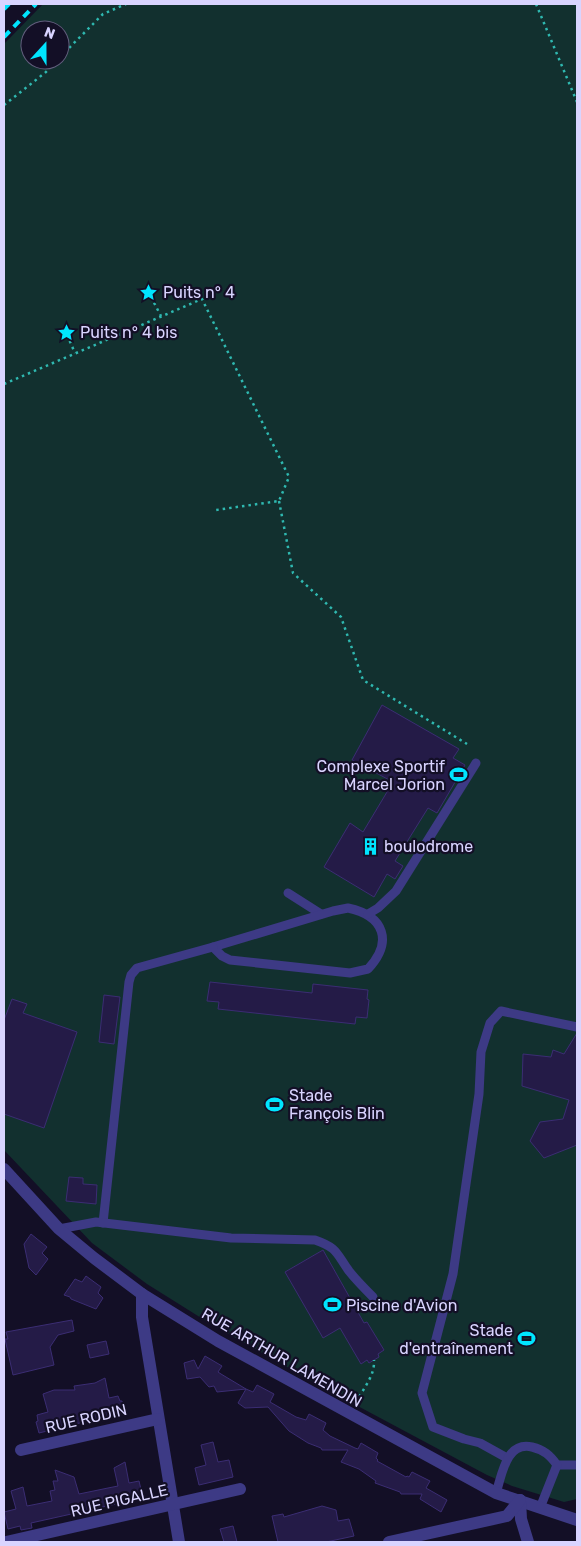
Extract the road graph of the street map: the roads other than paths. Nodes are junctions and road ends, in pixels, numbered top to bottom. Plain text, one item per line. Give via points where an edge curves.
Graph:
1 (476, 763) dead end
2 (288, 893) dead end
3 (322, 914) junction
4 (368, 914) junction
5 (213, 947) junction
6 (577, 1027) edge
7 (4, 1169) edge
8 (103, 1223) junction
9 (59, 1229) junction
10 (142, 1294) junction
11 (373, 1297) dead end
12 (158, 1419) junction
13 (21, 1450) dead end
14 (507, 1458) junction
15 (557, 1464) junction
16 (577, 1465) edge
17 (240, 1490) dead end
18 (496, 1493) junction
19 (520, 1500) junction
20 (172, 1505) junction
21 (540, 1508) junction
22 (577, 1520) edge
23 (6, 1542) edge
24 (179, 1542) edge
25 (389, 1542) edge
26 (528, 1542) edge

1 - 4 lane via 396,891
2 - 3 lane
3 - 4 lane via 348,908
3 - 5 lane
4 - 5 lane via 378,925 382,944 375,961 368,969 359,971 230,960
5 - 8 lane via 137,968 131,975
6 - 14 lane via 501,1010 490,1023 481,1052 479,1094 453,1274 422,1393 433,1427 480,1442
7 - 9 street, RUE ARTHUR LAMENDIN
8 - 9 lane
8 - 11 lane via 237,1238 315,1240 336,1250 349,1272
9 - 10 street, RUE ARTHUR LAMENDIN
10 - 12 street via 142,1317
10 - 18 street, RUE ARTHUR LAMENDIN via 218,1342
12 - 13 street, RUE RODIN
12 - 20 street
14 - 15 lane via 514,1449 527,1446 550,1455
14 - 18 lane
15 - 16 lane
15 - 21 lane
17 - 20 street, RUE PIGALLE
18 - 19 street, RUE ARTHUR LAMENDIN
19 - 21 street, RUE ARTHUR LAMENDIN
19 - 25 street via 507,1516
19 - 26 street via 521,1520
20 - 23 street, RUE PIGALLE
20 - 24 street
21 - 22 street, RUE ARTHUR LAMENDIN

